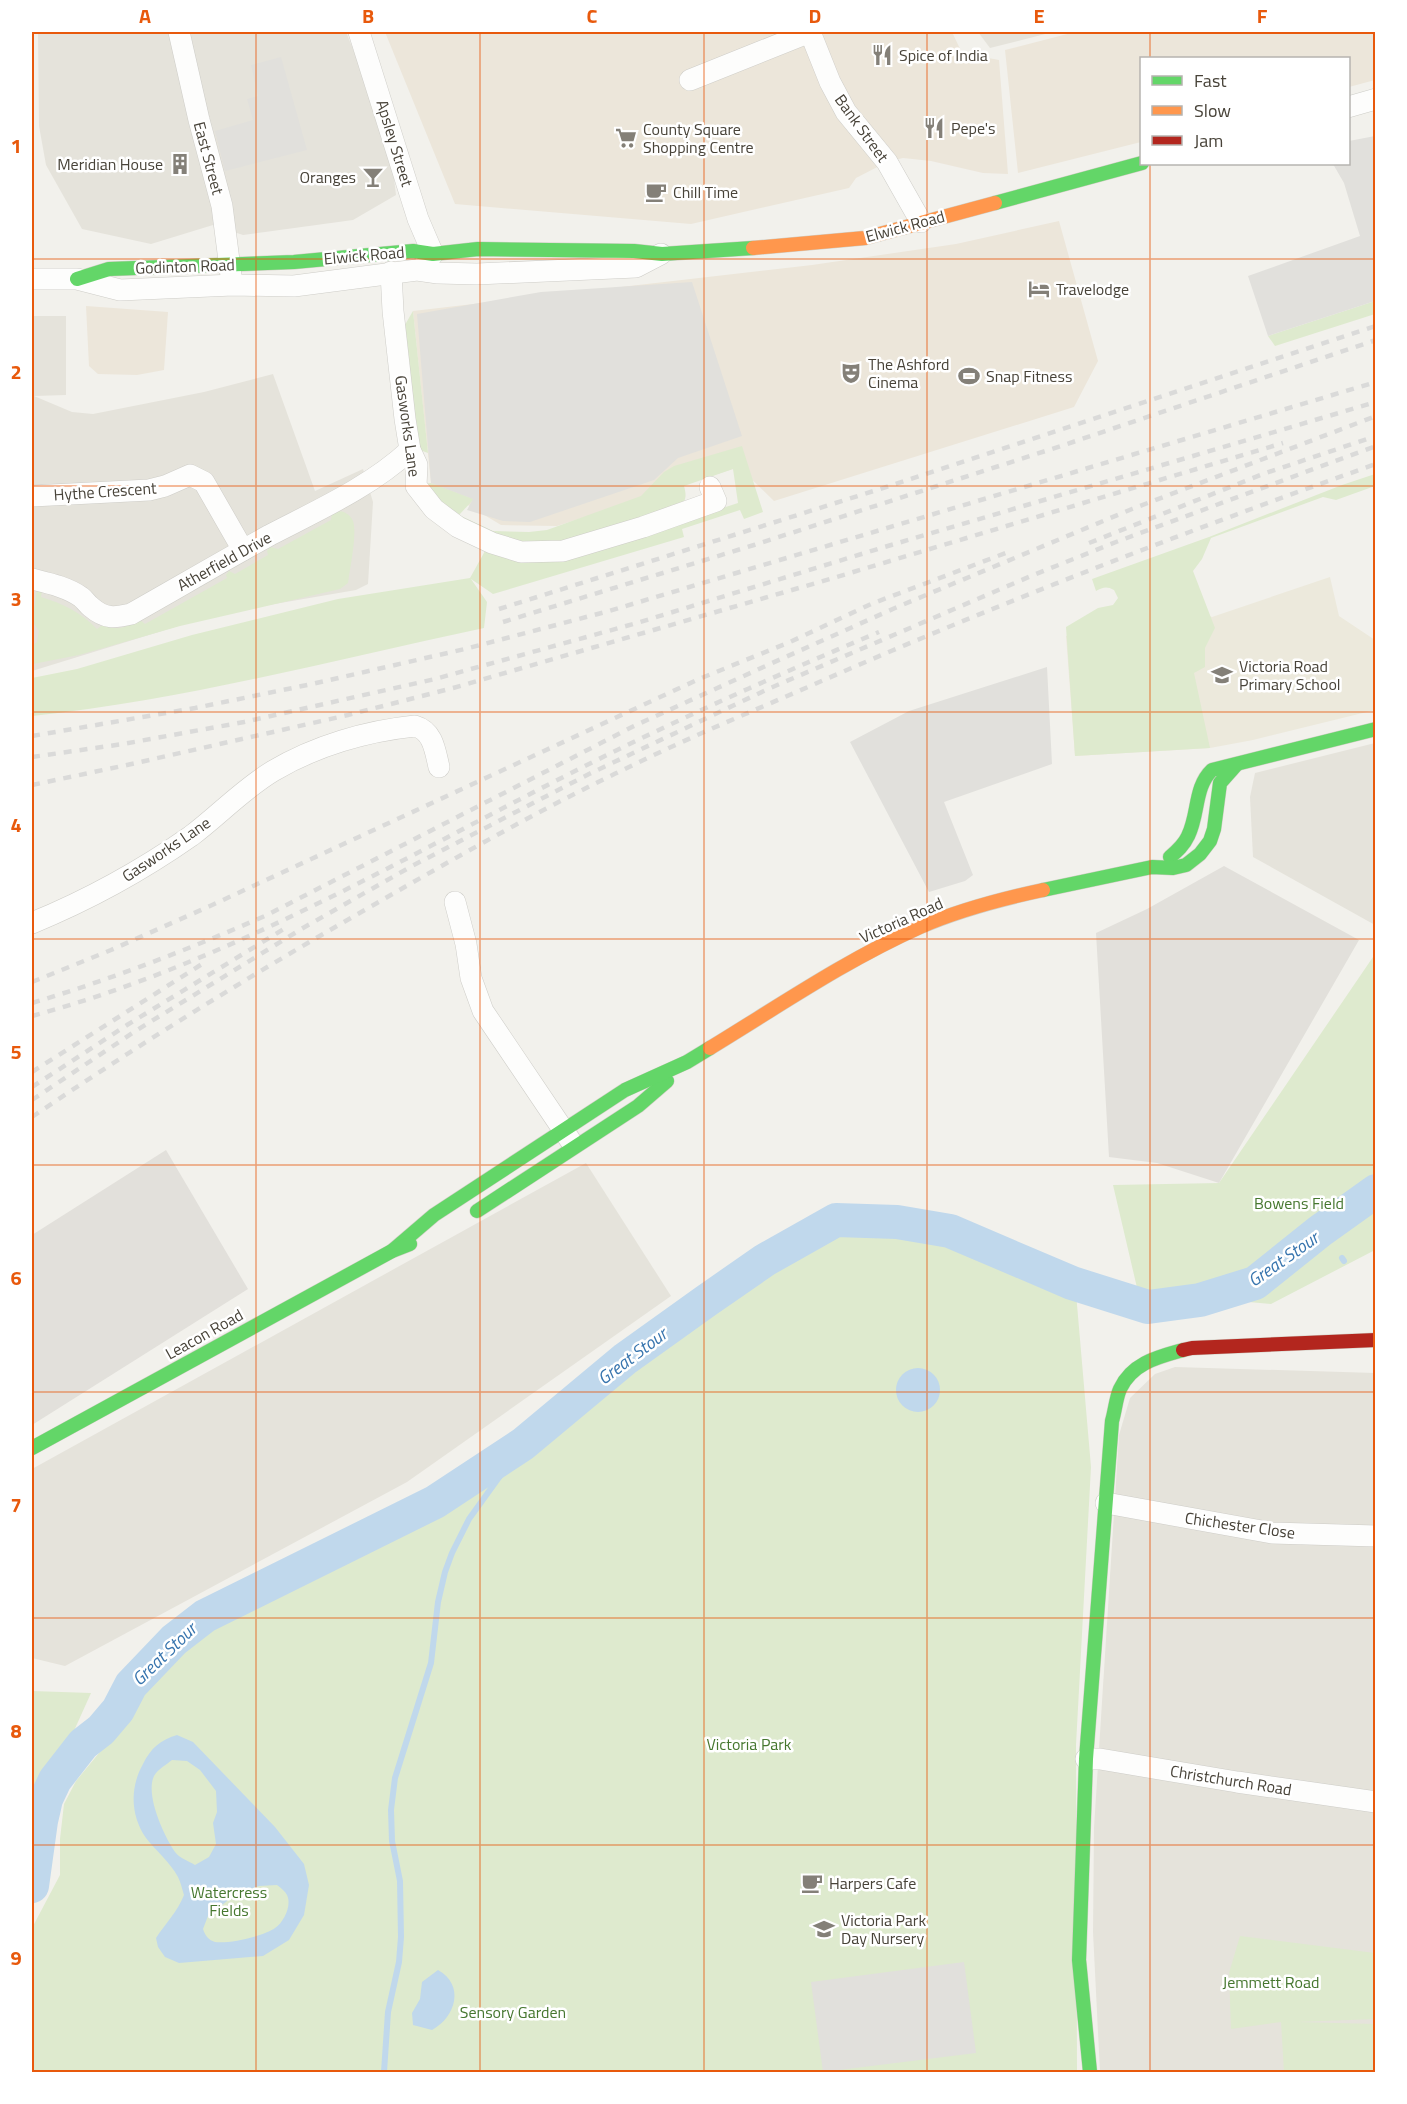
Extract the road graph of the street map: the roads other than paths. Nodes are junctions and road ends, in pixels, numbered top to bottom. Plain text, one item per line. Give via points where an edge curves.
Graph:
1 (179, 32) edge
2 (359, 32) edge
3 (810, 32) edge
4 (690, 80) dead end
5 (1376, 99) edge
6 (1350, 106) edge
7 (1140, 163) edge
8 (921, 222) junction
9 (433, 254) junction
10 (662, 254) junction
11 (294, 261) joint
12 (228, 264) junction
13 (417, 270) junction
14 (391, 273) junction
15 (32, 279) edge
16 (77, 279) junction
17 (233, 285) junction
18 (294, 286) joint
19 (410, 450) junction
20 (710, 487) dead end
21 (32, 496) edge
22 (243, 550) junction
23 (32, 579) edge
24 (1376, 729) edge
25 (1236, 765) junction
26 (439, 767) dead end
27 (1152, 867) junction
28 (455, 902) dead end
29 (32, 924) edge
30 (687, 1062) junction
31 (569, 1139) junction
32 (463, 1220) dead end
33 (434, 1235) dead end
34 (392, 1251) junction
35 (1376, 1340) edge
36 (32, 1448) edge
37 (1106, 1503) junction
38 (1376, 1536) edge
39 (1086, 1759) junction
40 (1376, 1802) edge
41 (1090, 2073) edge

1 - 12 street, East Street via 222,206
2 - 9 street, Apsley Street via 418,219
3 - 4 street
3 - 8 street, Bank Street via 846,112 887,162
5 - 6 street
7 - 8 street, Elwick Road
8 - 10 street, Elwick Road via 865,238
9 - 10 street, Elwick Road via 478,249
9 - 11 street, Elwick Road via 413,251
9 - 13 street, Elwick Road
10 - 13 street, Elwick Road via 636,267 477,274
11 - 12 street, Godinton Road
12 - 16 street, Godinton Road via 109,268
12 - 17 street, East Street
13 - 14 street, Elwick Road
14 - 18 street, Elwick Road
14 - 19 street, Gasworks Lane
15 - 16 street, Godinton Road
16 - 17 street, Godinton Road via 120,290
17 - 18 street, Godinton Road
19 - 20 street, Gasworks Lane via 417,465 416,486 434,509 458,527 521,552 563,551 643,527 716,501
19 - 22 street, Atherfield Drive via 350,492
21 - 22 street, Hythe Crescent via 149,490 190,475 204,482
22 - 23 street, Atherfield Drive via 131,614 113,618 68,590
24 - 25 street, Victoria Road
25 - 27 street, Victoria Road via 1213,769 1205,776 1193,830 1174,854
25 - 27 street, Victoria Road via 1221,783 1214,829 1200,855 1186,865
26 - 29 street, Gasworks Lane via 430,735 424,728 415,726 335,742 272,771 145,867
27 - 30 street, Victoria Road via 985,904 922,926 858,957
28 - 31 street via 471,978 483,1011
30 - 31 street, Victoria Road via 638,1106
30 - 31 street, Victoria Road via 625,1090
31 - 32 street
31 - 34 street, Leacon Road via 434,1215
33 - 34 street, Leacon Road
34 - 36 street, Leacon Road
35 - 37 street via 1192,1348 1152,1358 1132,1372 1120,1389 1112,1421
37 - 38 street, Chichester Close via 1272,1533
37 - 39 street
39 - 40 street, Christchurch Road
39 - 41 street via 1079,1960

